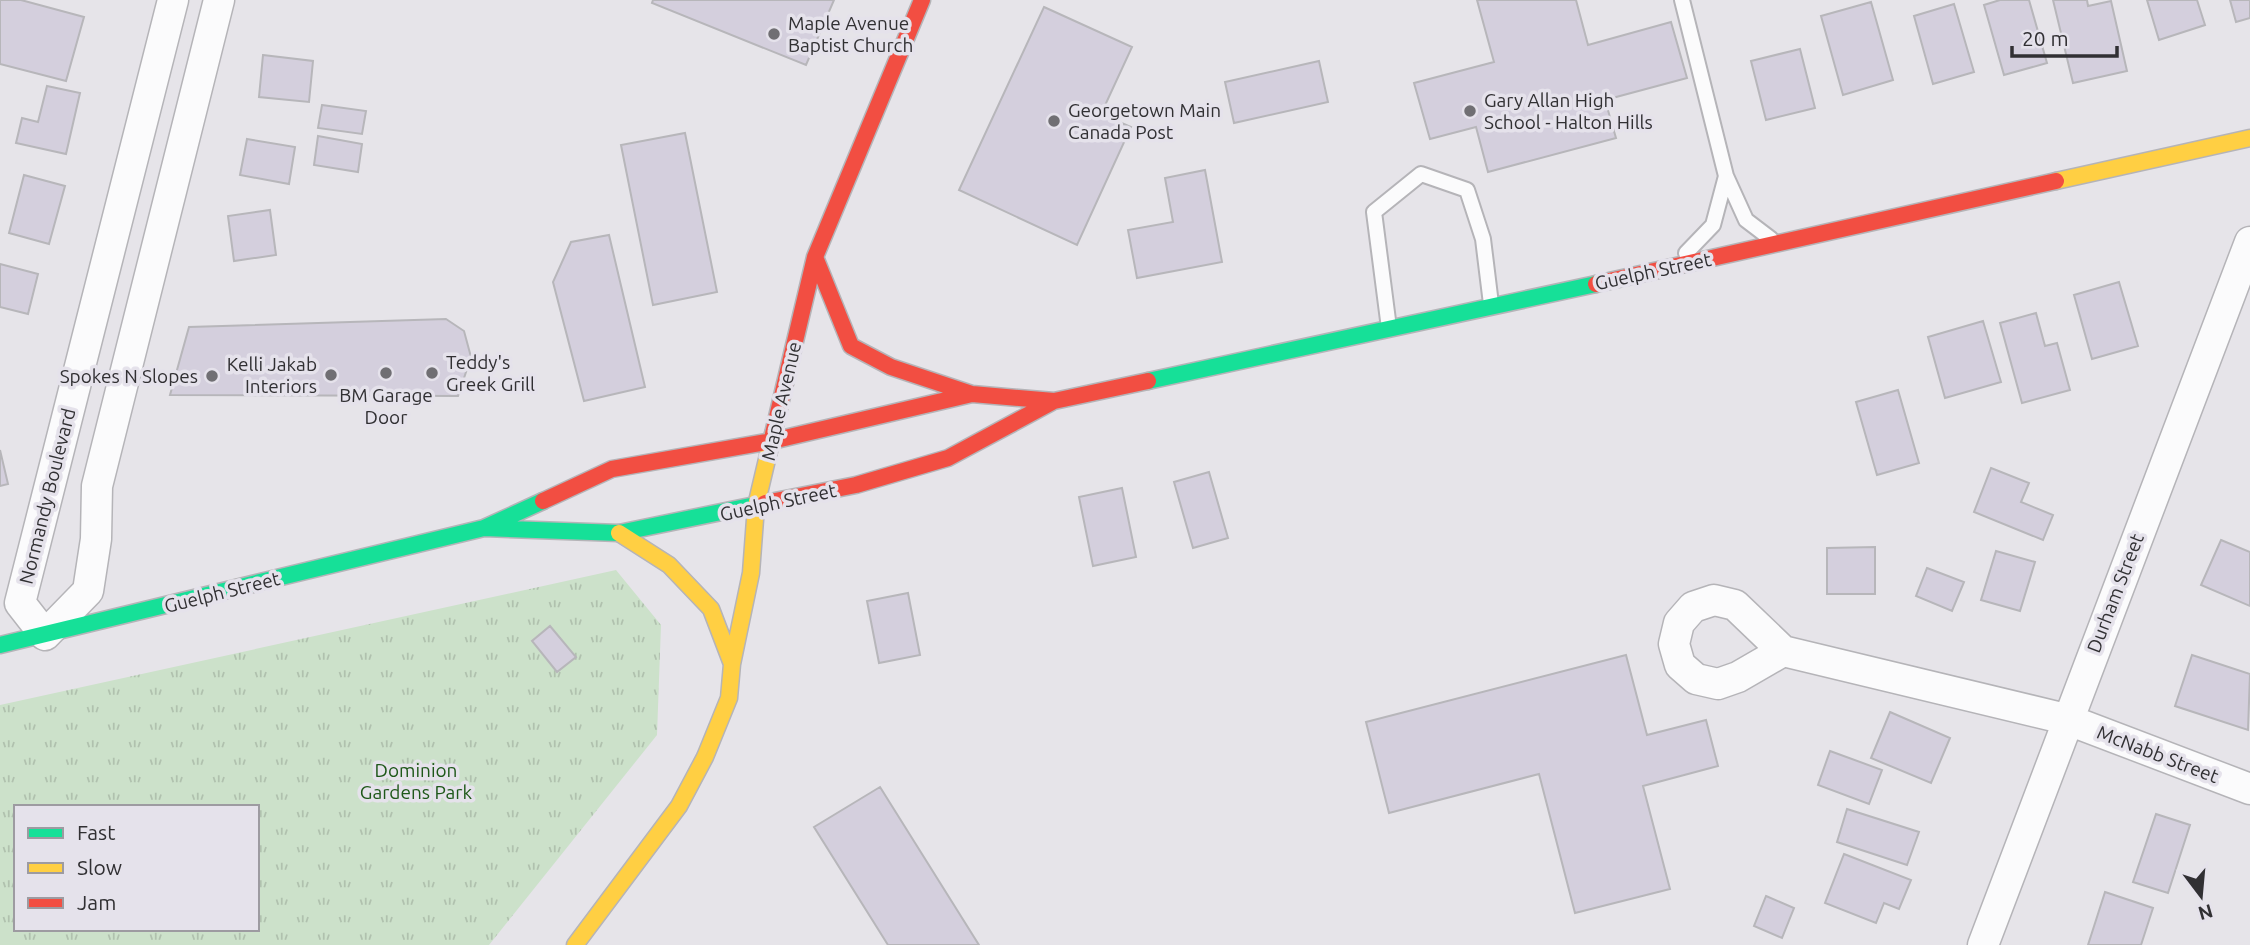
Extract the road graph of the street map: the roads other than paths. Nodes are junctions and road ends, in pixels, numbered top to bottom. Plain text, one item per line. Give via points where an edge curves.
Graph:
1 (173, 0) edge
2 (219, 0) edge
3 (922, 0) edge
4 (1682, 0) edge
5 (157, 67) junction
6 (199, 79) junction
7 (2250, 138) edge
8 (1726, 176) junction
9 (2250, 242) edge
10 (1776, 244) junction
11 (815, 257) junction
12 (1674, 267) junction
13 (1491, 306) junction
14 (1389, 330) junction
15 (972, 394) junction
16 (1054, 401) junction
17 (772, 441) junction
18 (756, 506) junction
19 (484, 528) junction
20 (619, 533) junction
21 (45, 635) junction
22 (0, 645) edge
23 (1783, 651) dead end
24 (732, 664) junction
25 (2066, 719) junction
26 (2250, 789) edge
27 (575, 945) edge
28 (1983, 945) edge

1 - 5 street, Normandy Boulevard
2 - 6 street
3 - 11 main road, Maple Avenue
4 - 8 lane
5 - 6 street
5 - 21 street, Normandy Boulevard via 20,603
6 - 21 street via 97,486 96,539 88,591
7 - 10 main road, Guelph Street
8 - 10 lane via 1746,220
8 - 12 lane via 1713,225
9 - 25 street, Durham Street
10 - 12 main road, Guelph Street
11 - 15 main road via 851,346 891,367
11 - 17 main road, Maple Avenue
12 - 13 main road, Guelph Street
13 - 14 main road, Guelph Street
13 - 14 lane via 1483,239 1467,190 1421,174 1374,212
14 - 16 main road, Guelph Street
15 - 16 main road, Guelph Street
15 - 17 main road, Guelph Street
16 - 18 main road, Guelph Street via 948,458 856,485
17 - 18 main road, Maple Avenue
17 - 19 main road, Guelph Street via 612,469
18 - 20 main road, Guelph Street
18 - 24 main road, Maple Avenue via 748,596
19 - 20 main road, Guelph Street
19 - 21 main road, Guelph Street
20 - 24 main road via 668,565 711,609
21 - 22 main road, Guelph Street
23 - 25 street, McNabb Street
24 - 27 main road, Maple Avenue via 729,698 678,806
25 - 26 street, McNabb Street
25 - 28 street, Durham Street

